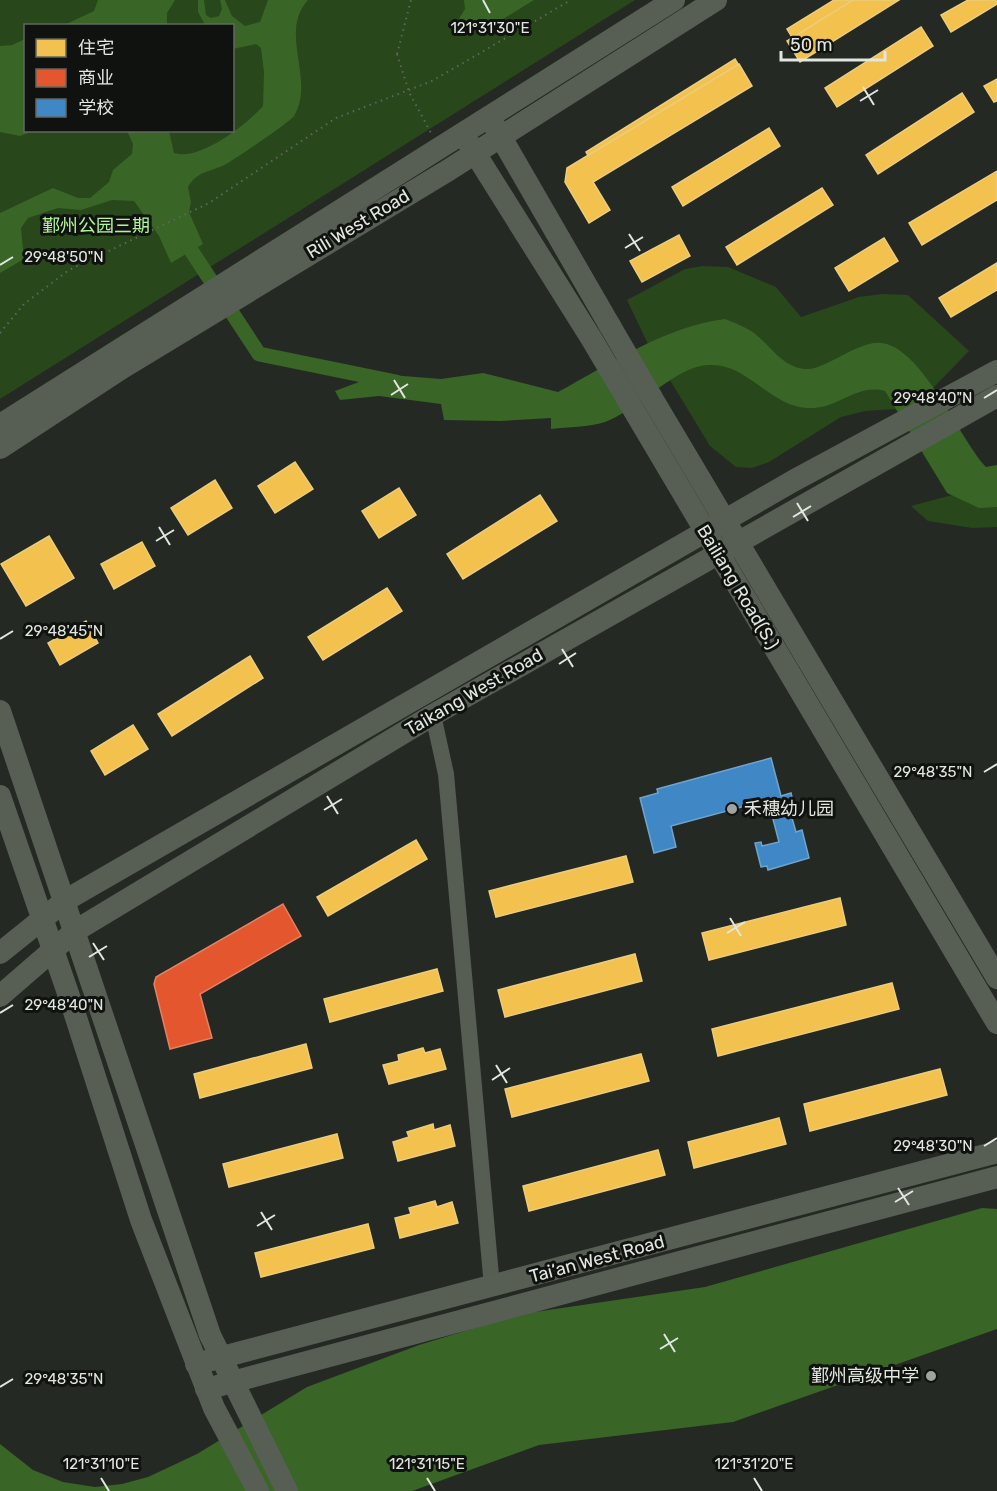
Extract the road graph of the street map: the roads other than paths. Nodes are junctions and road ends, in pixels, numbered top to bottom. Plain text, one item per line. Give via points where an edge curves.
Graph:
1 (674, 0) edge
2 (716, 0) edge
3 (489, 117) junction
4 (463, 134) junction
5 (501, 137) junction
6 (475, 154) junction
7 (600, 332) junction
8 (997, 370) edge
9 (997, 396) edge
10 (964, 400) junction
11 (643, 404) junction
12 (0, 425) edge
13 (909, 431) junction
14 (0, 448) edge
15 (725, 520) junction
16 (706, 532) junction
17 (738, 541) junction
18 (717, 553) junction
19 (0, 711) edge
20 (433, 715) junction
21 (0, 796) edge
22 (66, 900) junction
23 (43, 918) junction
24 (75, 931) junction
25 (53, 948) junction
26 (0, 953) edge
27 (997, 978) edge
28 (0, 996) edge
29 (997, 1023) edge
30 (997, 1152) edge
31 (997, 1177) edge
32 (492, 1287) junction
33 (220, 1358) junction
34 (196, 1364) junction
35 (232, 1381) junction
36 (206, 1389) junction
37 (258, 1491) edge
38 (288, 1491) edge

1 - 3 main road, Rili West Road
2 - 5 main road, Rili West Road
3 - 4 main road, Rili West Road
3 - 5 main road, Bailiang Road(S.)
4 - 6 main road, Bailiang Road(S.)
4 - 12 main road, Rili West Road
5 - 6 main road, Rili West Road
5 - 7 main road, Bailiang Road(S.)
6 - 7 main road, Bailiang Road(S.)
6 - 14 main road, Rili West Road via 122,368
7 - 11 main road, Bailiang Road(S.), bridge
8 - 10 main road, Taikang West Road
9 - 10 main road, Taikang West Road
10 - 13 main road, Taikang West Road
11 - 15 main road, Bailiang Road(S.)
11 - 16 main road, Bailiang Road(S.)
13 - 15 main road, Taikang West Road
13 - 17 main road, Taikang West Road
15 - 16 main road, Taikang West Road
15 - 17 main road, Bailiang Road(S.)
16 - 18 main road, Bailiang Road(S.)
16 - 22 main road, Taikang West Road
17 - 18 main road, Taikang West Road
17 - 27 main road, Bailiang Road(S.)
18 - 20 main road, Taikang West Road
18 - 29 main road, Bailiang Road(S.)
19 - 22 main road
20 - 24 main road, Taikang West Road
20 - 32 street via 446,774
21 - 23 main road
22 - 23 main road, Taikang West Road
22 - 24 main road
23 - 25 main road
23 - 26 main road, Taikang West Road
24 - 25 main road, Taikang West Road
24 - 33 main road
25 - 28 main road, Taikang West Road
25 - 34 main road via 141,1220
30 - 32 main road, Tai‘an West Road
31 - 35 main road, Tai‘an West Road
32 - 33 main road, Tai‘an West Road
33 - 34 main road, Tai‘an West Road
33 - 35 main road
34 - 36 main road
35 - 36 main road, Tai‘an West Road
35 - 38 main road
36 - 37 main road

